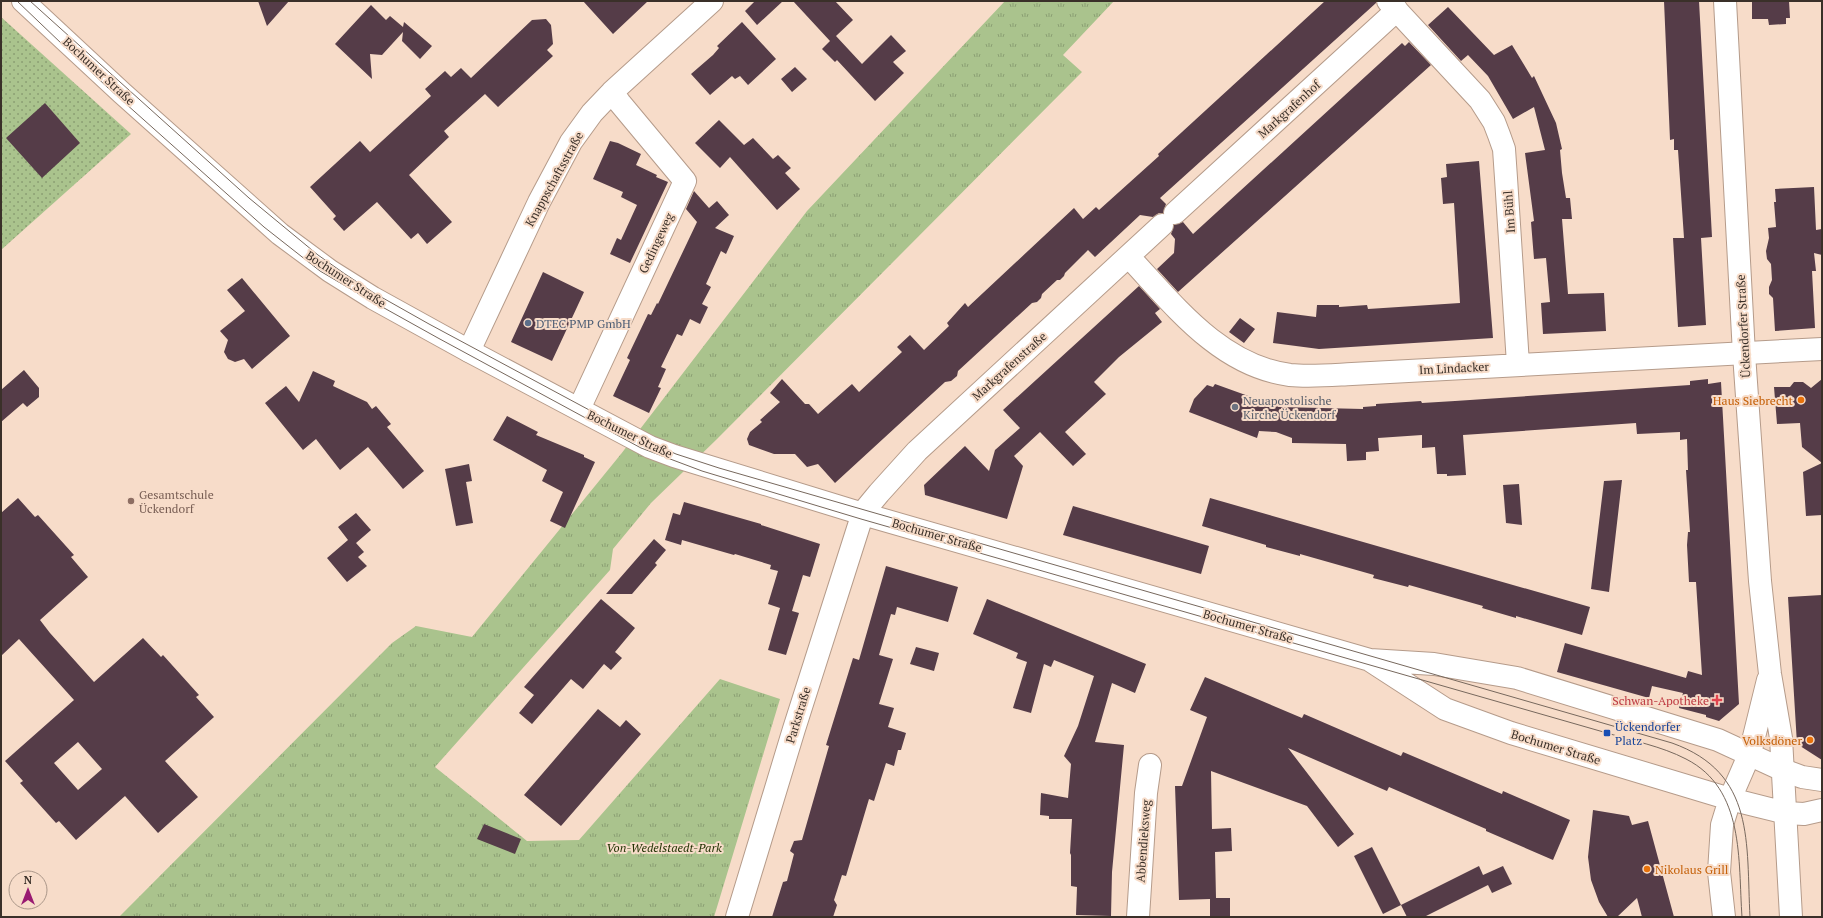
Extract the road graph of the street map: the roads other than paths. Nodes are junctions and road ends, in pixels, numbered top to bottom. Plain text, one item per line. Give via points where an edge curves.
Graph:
1 (23, 1) edge
2 (712, 1) edge
3 (1725, 1) edge
4 (1392, 6) edge
5 (1457, 74) joint
6 (612, 92) junction
7 (1173, 216) joint
8 (1129, 257) junction
9 (1822, 349) edge
10 (469, 351) junction
11 (1744, 354) junction
12 (1518, 364) junction
13 (579, 409) junction
14 (863, 514) junction
15 (1370, 660) junction
16 (1770, 674) junction
17 (1750, 753) junction
18 (1150, 765) dead end
19 (1783, 770) junction
20 (1822, 780) edge
21 (1730, 799) junction
22 (1822, 810) edge
23 (1786, 813) junction
24 (737, 917) edge
25 (1138, 917) edge
26 (1724, 917) edge
27 (1791, 917) edge

1 - 10 main road, Bochumer Straße via 280,234 348,283
2 - 6 main road, Knappschaftsstraße
3 - 11 main road, Ückendorfer Straße
4 - 5 main road, Markgrafenhof
4 - 7 main road, Markgrafenhof
5 - 12 main road, Im Bühl via 1480,100 1494,122 1504,149
6 - 10 main road, Knappschaftsstraße via 592,113 571,142 539,202
6 - 13 main road, Gedingeweg via 684,181
7 - 8 main road, Markgrafenstraße
8 - 12 main road, Im Lindacker via 1190,323 1232,355 1268,370 1298,376
8 - 14 main road, Markgrafenstraße via 917,451
9 - 11 main road, Im Lindacker
10 - 13 main road, Bochumer Straße
11 - 12 main road, Im Lindacker
11 - 16 main road, Ückendorfer Straße via 1760,581
13 - 14 main road, Bochumer Straße via 650,447 674,456
14 - 15 main road, Bochumer Straße
14 - 24 main road, Parkstraße
15 - 17 main road, Bochumer Straße via 1434,664 1517,678 1718,740
15 - 21 main road, Bochumer Straße via 1445,709 1547,745
16 - 17 main road, Ückendorfer Straße
16 - 19 main road, Ückendorfer Straße via 1781,738
17 - 19 main road, Bochumer Straße
17 - 21 main road, Ückendorfer Straße
18 - 25 main road, Abbendieksweg
19 - 20 main road, Bochumer Straße
19 - 23 main road, Ückendorfer Straße
21 - 23 main road
21 - 26 main road via 1722,825 1719,853
22 - 23 main road via 1804,814
23 - 27 main road

